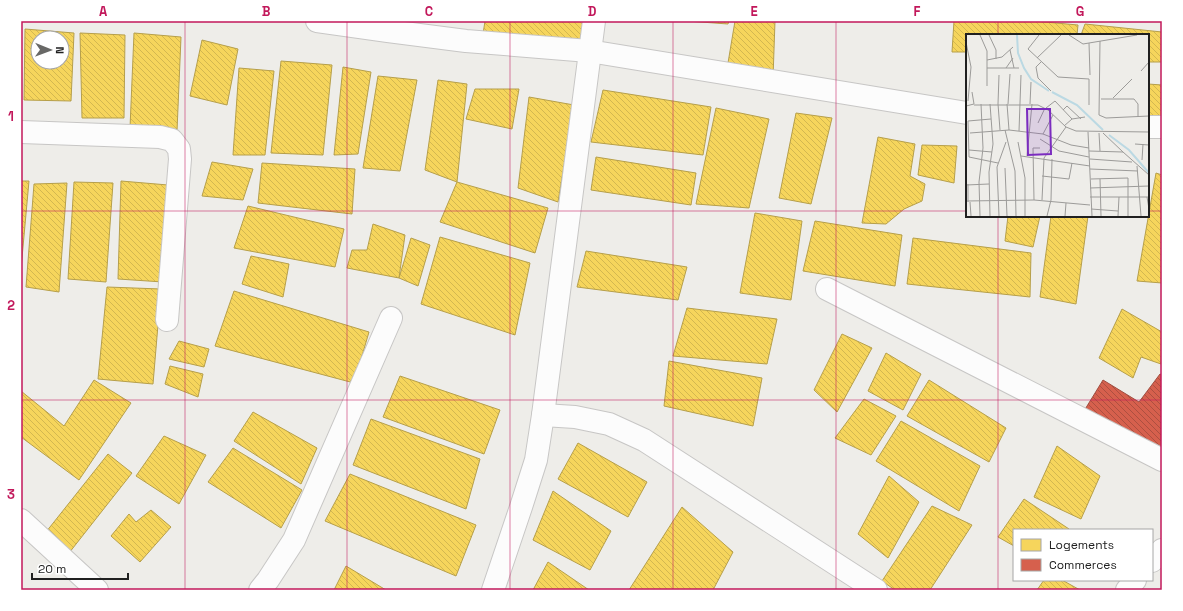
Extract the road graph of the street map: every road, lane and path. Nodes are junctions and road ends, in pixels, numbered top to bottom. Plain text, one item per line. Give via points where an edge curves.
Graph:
1 (317, 21) edge
2 (594, 21) edge
3 (589, 51) junction
4 (966, 113) edge
5 (1149, 127) edge
6 (1162, 127) edge
7 (21, 132) edge
8 (827, 289) dead end
9 (391, 318) dead end
10 (167, 320) dead end
11 (543, 415) junction
12 (1162, 460) edge
13 (21, 520) edge
14 (1162, 550) edge
15 (1153, 560) edge
16 (1134, 581) edge
17 (98, 590) edge
18 (260, 590) edge
19 (493, 590) edge
20 (876, 590) edge
21 (1126, 590) edge

1 - 3 street via 466,41
2 - 3 street
3 - 4 street
3 - 11 street
5 - 6 street
7 - 10 street via 160,137 172,140 179,148
8 - 12 street
9 - 18 street via 294,540
11 - 19 street via 536,460
11 - 20 street via 574,417 609,424 644,440
13 - 17 street
14 - 15 street
16 - 21 street

